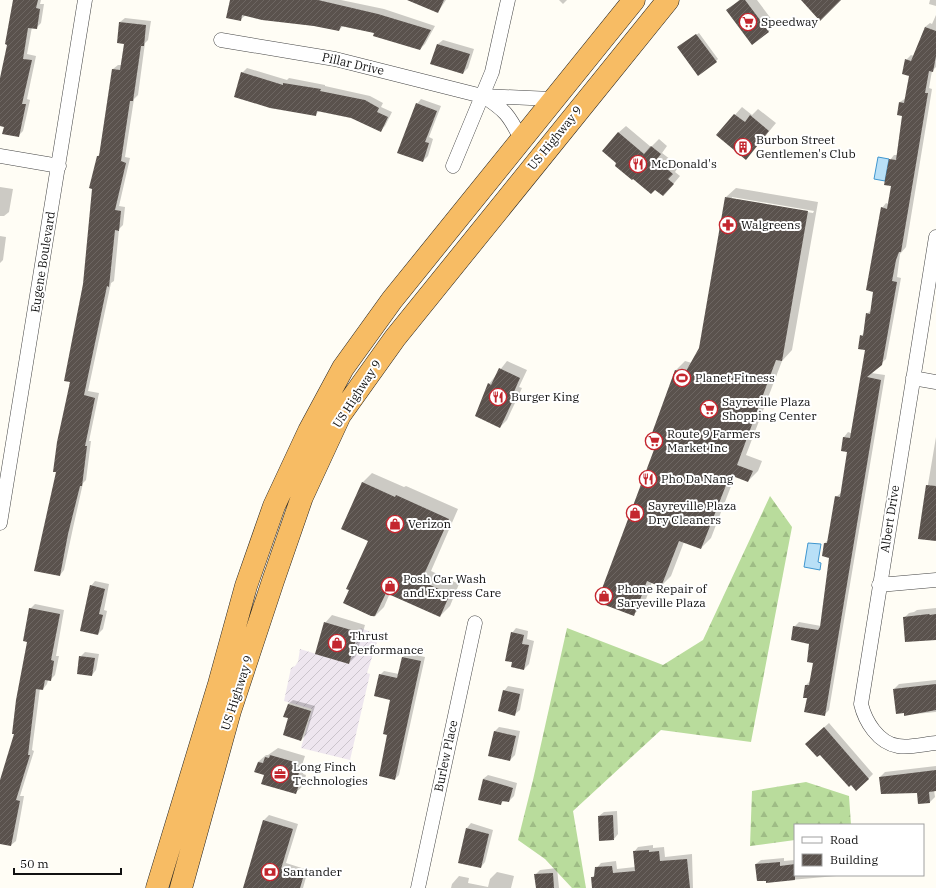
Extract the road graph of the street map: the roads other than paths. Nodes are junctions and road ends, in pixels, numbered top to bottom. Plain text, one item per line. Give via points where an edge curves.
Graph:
1 (86, 0) edge
2 (508, 0) edge
3 (634, 0) edge
4 (668, 0) edge
5 (221, 40) dead end
6 (482, 96) junction
7 (552, 99) junction
8 (520, 139) junction
9 (0, 156) edge
10 (59, 166) junction
11 (453, 166) dead end
12 (936, 237) edge
13 (913, 378) junction
14 (936, 382) edge
15 (0, 523) edge
16 (936, 580) edge
17 (879, 585) junction
18 (475, 623) dead end
19 (936, 743) edge
20 (189, 862) junction
21 (157, 888) edge
22 (181, 888) edge
23 (190, 888) edge
24 (418, 888) edge

1 - 10 street, Eugene Boulevard
2 - 6 street via 492,72
3 - 7 highway, US Highway 9
4 - 20 highway, US Highway 9 via 395,338 340,415 302,497 278,566 230,711
5 - 6 street, Pillar Drive via 335,59
6 - 7 street, Pillar Drive
6 - 8 street, Pillar Drive via 501,108 510,118
6 - 11 street
7 - 8 highway, US Highway 9
8 - 21 highway, US Highway 9 via 392,300 343,368 309,431 274,506 246,586
9 - 10 street
10 - 15 street, Eugene Boulevard
12 - 13 street, Albert Drive
13 - 14 street
13 - 17 street, Albert Drive
16 - 17 street
17 - 19 street, Albert Drive via 860,704 863,715 874,731 898,746
18 - 24 street, Burlew Place
20 - 22 highway, US Highway 9
20 - 23 highway

